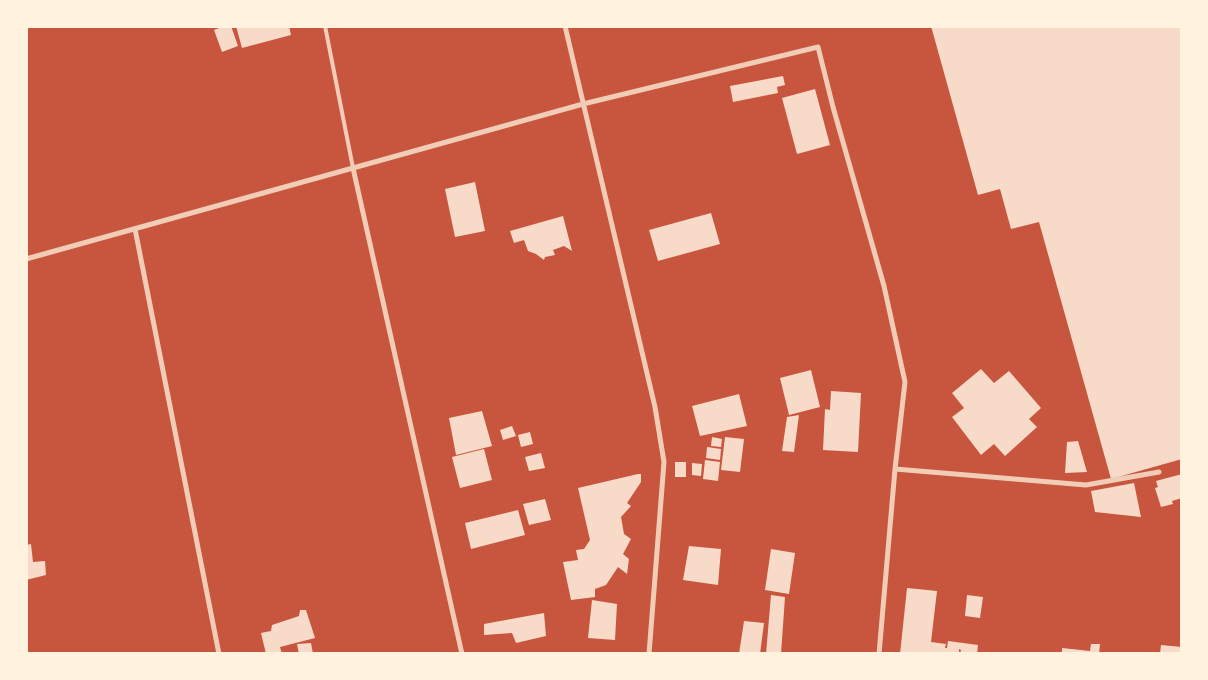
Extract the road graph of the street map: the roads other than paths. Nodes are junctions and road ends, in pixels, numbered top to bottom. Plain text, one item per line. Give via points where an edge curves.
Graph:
1 (325, 26) edge
2 (566, 26) edge
3 (583, 104) junction
4 (353, 168) junction
5 (135, 229) junction
6 (26, 259) edge
7 (895, 469) junction
8 (1159, 472) dead end
9 (219, 654) edge
10 (462, 654) edge
11 (649, 654) edge
12 (879, 654) edge

1 - 4 lane
2 - 3 street
3 - 4 street
3 - 7 street via 818,46 884,286 905,382
3 - 11 street via 655,407 664,462
4 - 5 street
4 - 10 street
5 - 6 street
5 - 9 street
7 - 8 street via 1086,485
7 - 12 street

